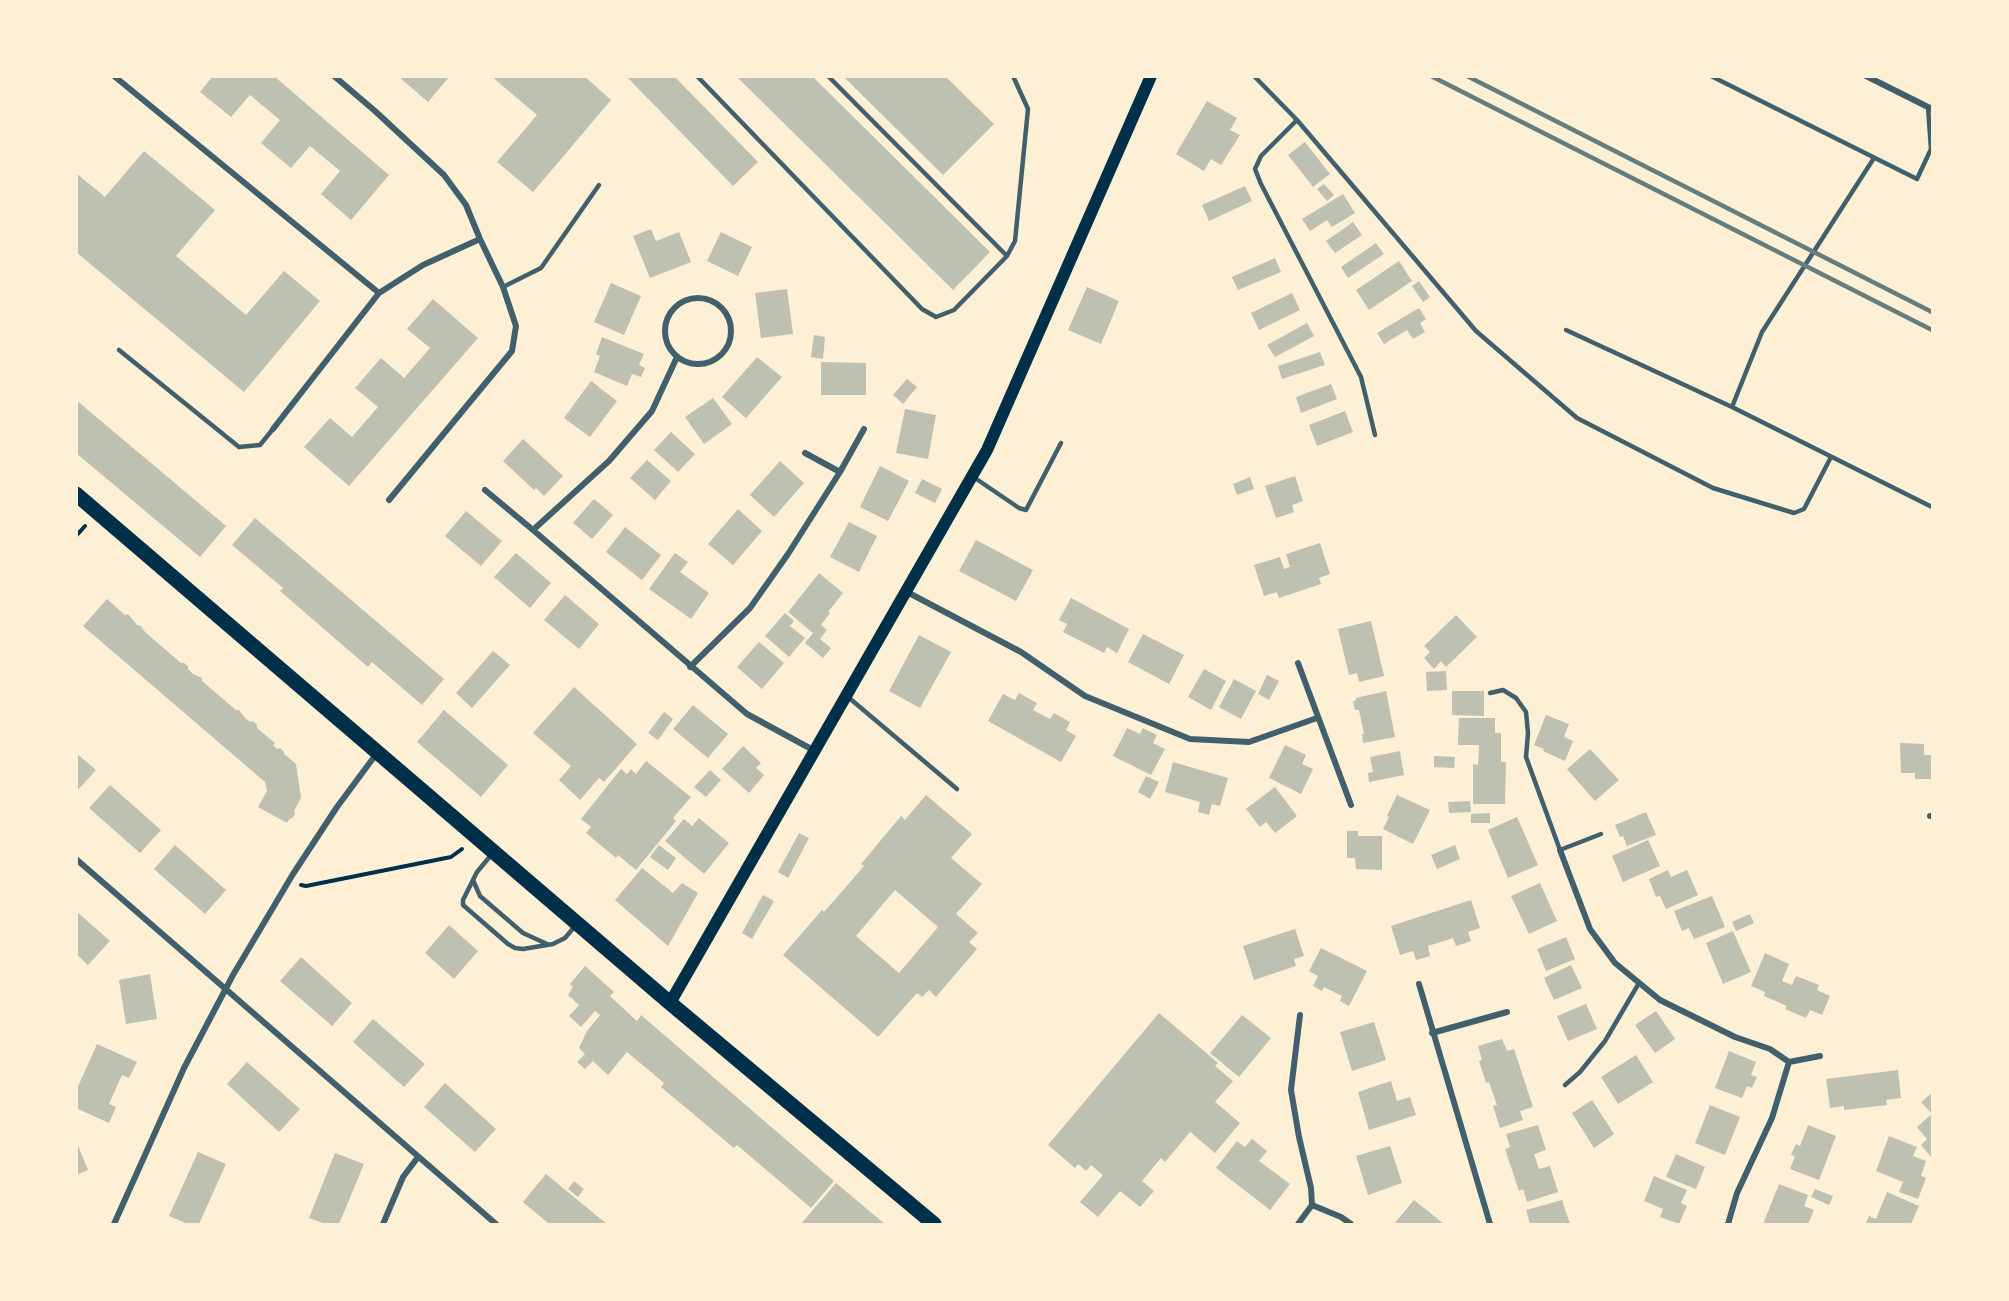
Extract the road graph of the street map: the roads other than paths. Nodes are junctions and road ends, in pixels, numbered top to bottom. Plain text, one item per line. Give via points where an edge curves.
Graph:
1 (114, 76) edge
2 (334, 76) edge
3 (697, 76) edge
4 (828, 76) edge
5 (1013, 76) edge
6 (1151, 76) edge
7 (1254, 76) edge
8 (1711, 76) edge
9 (1866, 76) edge
10 (1930, 108) edge
11 (1297, 120) junction
12 (1874, 158) junction
13 (598, 185) dead end
14 (480, 239) junction
15 (1007, 256) junction
16 (503, 287) junction
17 (379, 293) junction
18 (1566, 330) dead end
19 (119, 350) dead end
20 (677, 357) junction
21 (1732, 407) junction
22 (273, 429) joint
23 (864, 429) dead end
24 (1375, 435) dead end
25 (1061, 443) dead end
26 (805, 453) dead end
27 (1831, 457) junction
28 (840, 472) junction
29 (972, 476) junction
30 (485, 490) dead end
31 (76, 494) edge
32 (388, 500) dead end
33 (1932, 507) edge
34 (533, 530) junction
35 (907, 592) junction
36 (1298, 663) dead end
37 (690, 667) junction
38 (1490, 693) dead end
39 (846, 695) junction
40 (1317, 718) junction
41 (815, 751) junction
42 (377, 753) junction
43 (957, 789) dead end
44 (1351, 805) dead end
45 (1601, 834) dead end
46 (1560, 850) junction
47 (494, 852) junction
48 (76, 859) edge
49 (473, 880) junction
50 (577, 923) junction
51 (550, 945) junction
52 (1639, 983) junction
53 (1419, 984) dead end
54 (226, 989) junction
55 (670, 1003) junction
56 (1507, 1012) dead end
57 (1300, 1015) dead end
58 (1432, 1033) junction
59 (1820, 1056) dead end
60 (1789, 1062) junction
61 (1565, 1085) dead end
62 (418, 1157) junction
63 (1312, 1205) junction
64 (114, 1224) edge
65 (383, 1224) edge
66 (496, 1224) edge
67 (934, 1224) edge
68 (1298, 1224) edge
69 (1351, 1224) edge
70 (1490, 1224) edge
71 (1728, 1224) edge

1 - 17 street
2 - 14 street via 444,175 466,205
3 - 15 lane via 922,309 936,317 954,310
4 - 15 lane
5 - 15 lane via 1028,109 1015,241
6 - 29 main road via 987,450
7 - 11 lane
8 - 12 lane
9 - 10 street
10 - 12 lane via 1931,148 1917,179
11 - 24 lane via 1261,156 1255,169 1361,377
11 - 27 lane via 1476,331 1577,418 1713,488 1794,513 1804,509
12 - 21 lane via 1761,332
13 - 16 lane via 541,268
14 - 16 street
14 - 17 street via 423,265
16 - 32 street via 516,326 512,351
17 - 22 street
18 - 21 lane
19 - 22 lane via 239,447 260,445
20 - 20 street via 699,365 720,357 731,337 731,326 720,306 700,298 680,303 672,310 664,329 670,350
20 - 34 street via 652,411 609,461
21 - 27 lane
23 - 28 street
25 - 29 lane via 1026,510
26 - 28 street
27 - 33 lane
28 - 37 street via 750,608
29 - 35 main road
30 - 34 street
31 - 42 main road
34 - 37 street
35 - 39 main road
35 - 40 street via 1021,652 1085,696 1190,739 1248,742
36 - 40 street
37 - 41 street via 747,714
38 - 46 lane via 1503,690 1516,698 1526,712 1526,757
39 - 41 main road
39 - 43 lane
40 - 44 street
41 - 55 main road
42 - 47 main road
42 - 54 street via 291,878
45 - 46 lane
46 - 52 street via 1590,929 1615,963
47 - 49 lane
47 - 50 main road
48 - 54 street
49 - 51 lane via 480,896 523,933
49 - 51 lane via 463,905 508,944 519,949
50 - 51 lane via 565,938
50 - 55 main road
52 - 60 street via 1660,1000 1735,1037 1770,1048
52 - 61 lane via 1605,1041
53 - 58 street
54 - 62 street
54 - 64 street via 184,1068
55 - 67 main road
56 - 58 street
57 - 63 street via 1291,1090
58 - 70 street
59 - 60 street
60 - 71 street via 1772,1118 1737,1192
62 - 65 street via 403,1177
62 - 66 street
63 - 68 street
63 - 69 street

